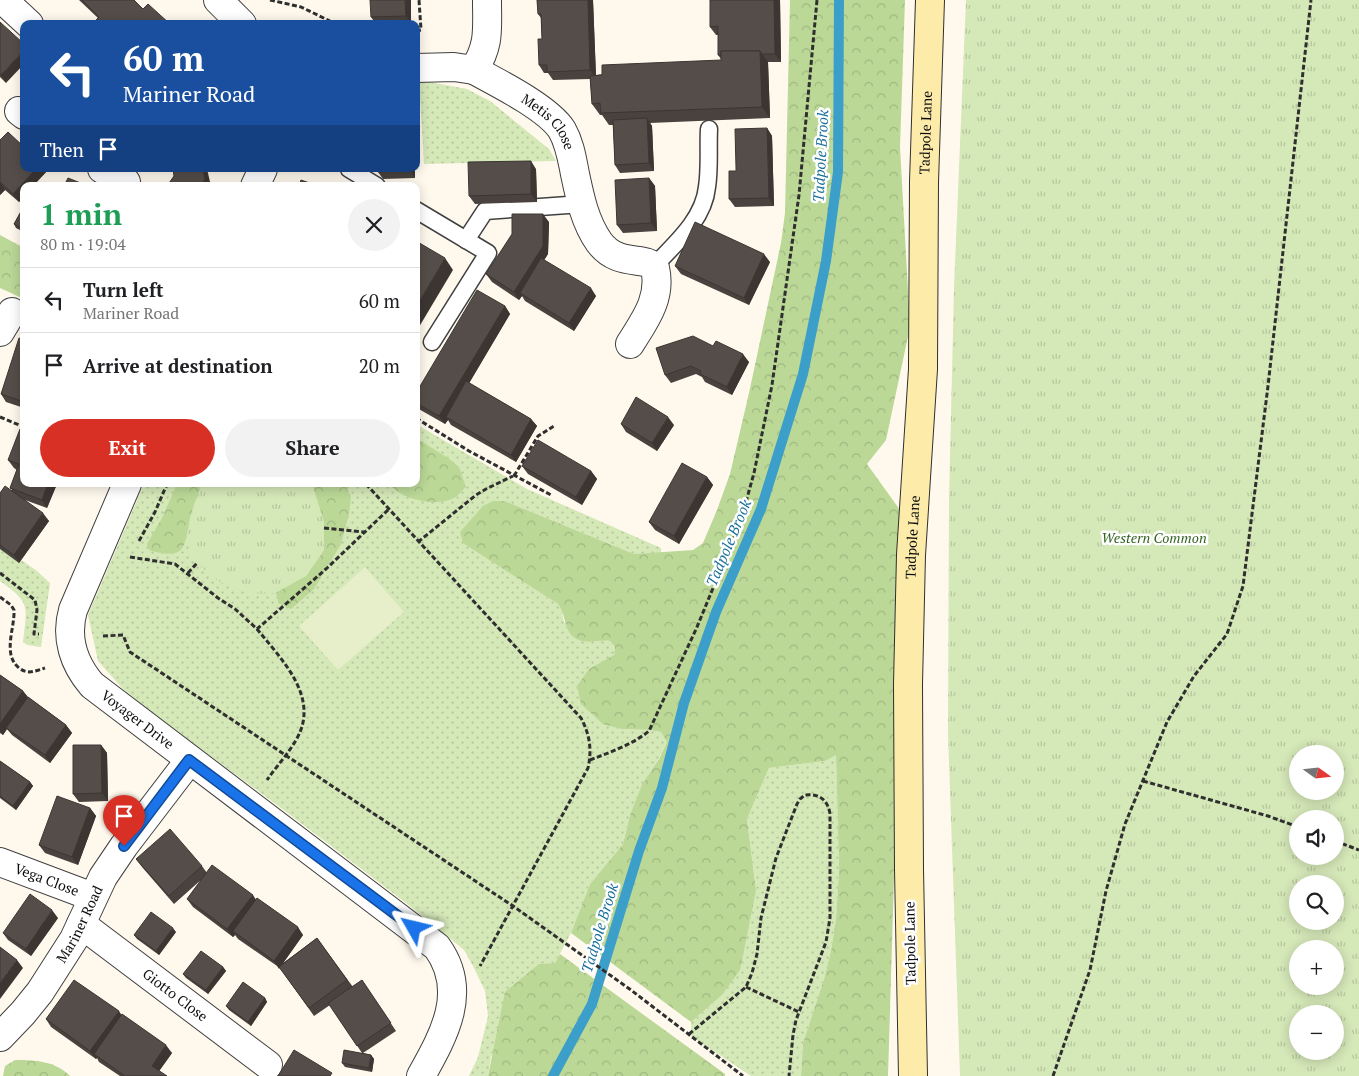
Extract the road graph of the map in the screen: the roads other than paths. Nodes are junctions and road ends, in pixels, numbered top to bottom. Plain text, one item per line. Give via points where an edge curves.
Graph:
1 (3, 0) edge
2 (218, 0) edge
3 (487, 0) edge
4 (930, 0) edge
5 (24, 20) edge
6 (238, 20) edge
7 (420, 68) edge
8 (474, 70) junction
9 (708, 129) edge
10 (108, 172) edge
11 (354, 172) edge
12 (126, 182) dead end
13 (369, 182) edge
14 (582, 204) junction
15 (420, 212) edge
16 (466, 240) junction
17 (654, 266) junction
18 (432, 342) dead end
19 (630, 344) dead end
20 (126, 487) edge
21 (189, 760) junction
22 (0, 862) edge
23 (93, 897) junction
24 (81, 924) junction
25 (0, 1037) edge
26 (268, 1065) dead end
27 (422, 1076) edge
28 (913, 1076) edge

1 - 5 street
2 - 6 street
3 - 8 street via 488,40
4 - 28 street, Tadpole Lane via 923,200 922,369 911,556 908,684
7 - 8 street
8 - 14 street, Metis Close via 534,104 553,119 567,140
9 - 17 lane via 704,199 684,235
10 - 12 street
11 - 13 lane
14 - 16 lane via 485,211
14 - 17 street, Metis Close via 592,231 608,252
15 - 16 lane
16 - 18 lane via 488,253
17 - 19 street via 656,298
20 - 21 street, Voyager Drive via 73,610 70,623 72,647 92,686
21 - 23 street, Mariner Road via 113,861
21 - 27 street, Voyager Drive via 429,940 441,953 449,971 452,1006 443,1034
22 - 23 street, Vega Close
23 - 24 street, Mariner Road
24 - 25 street, Mariner Road via 40,992
24 - 26 street, Giotto Close

